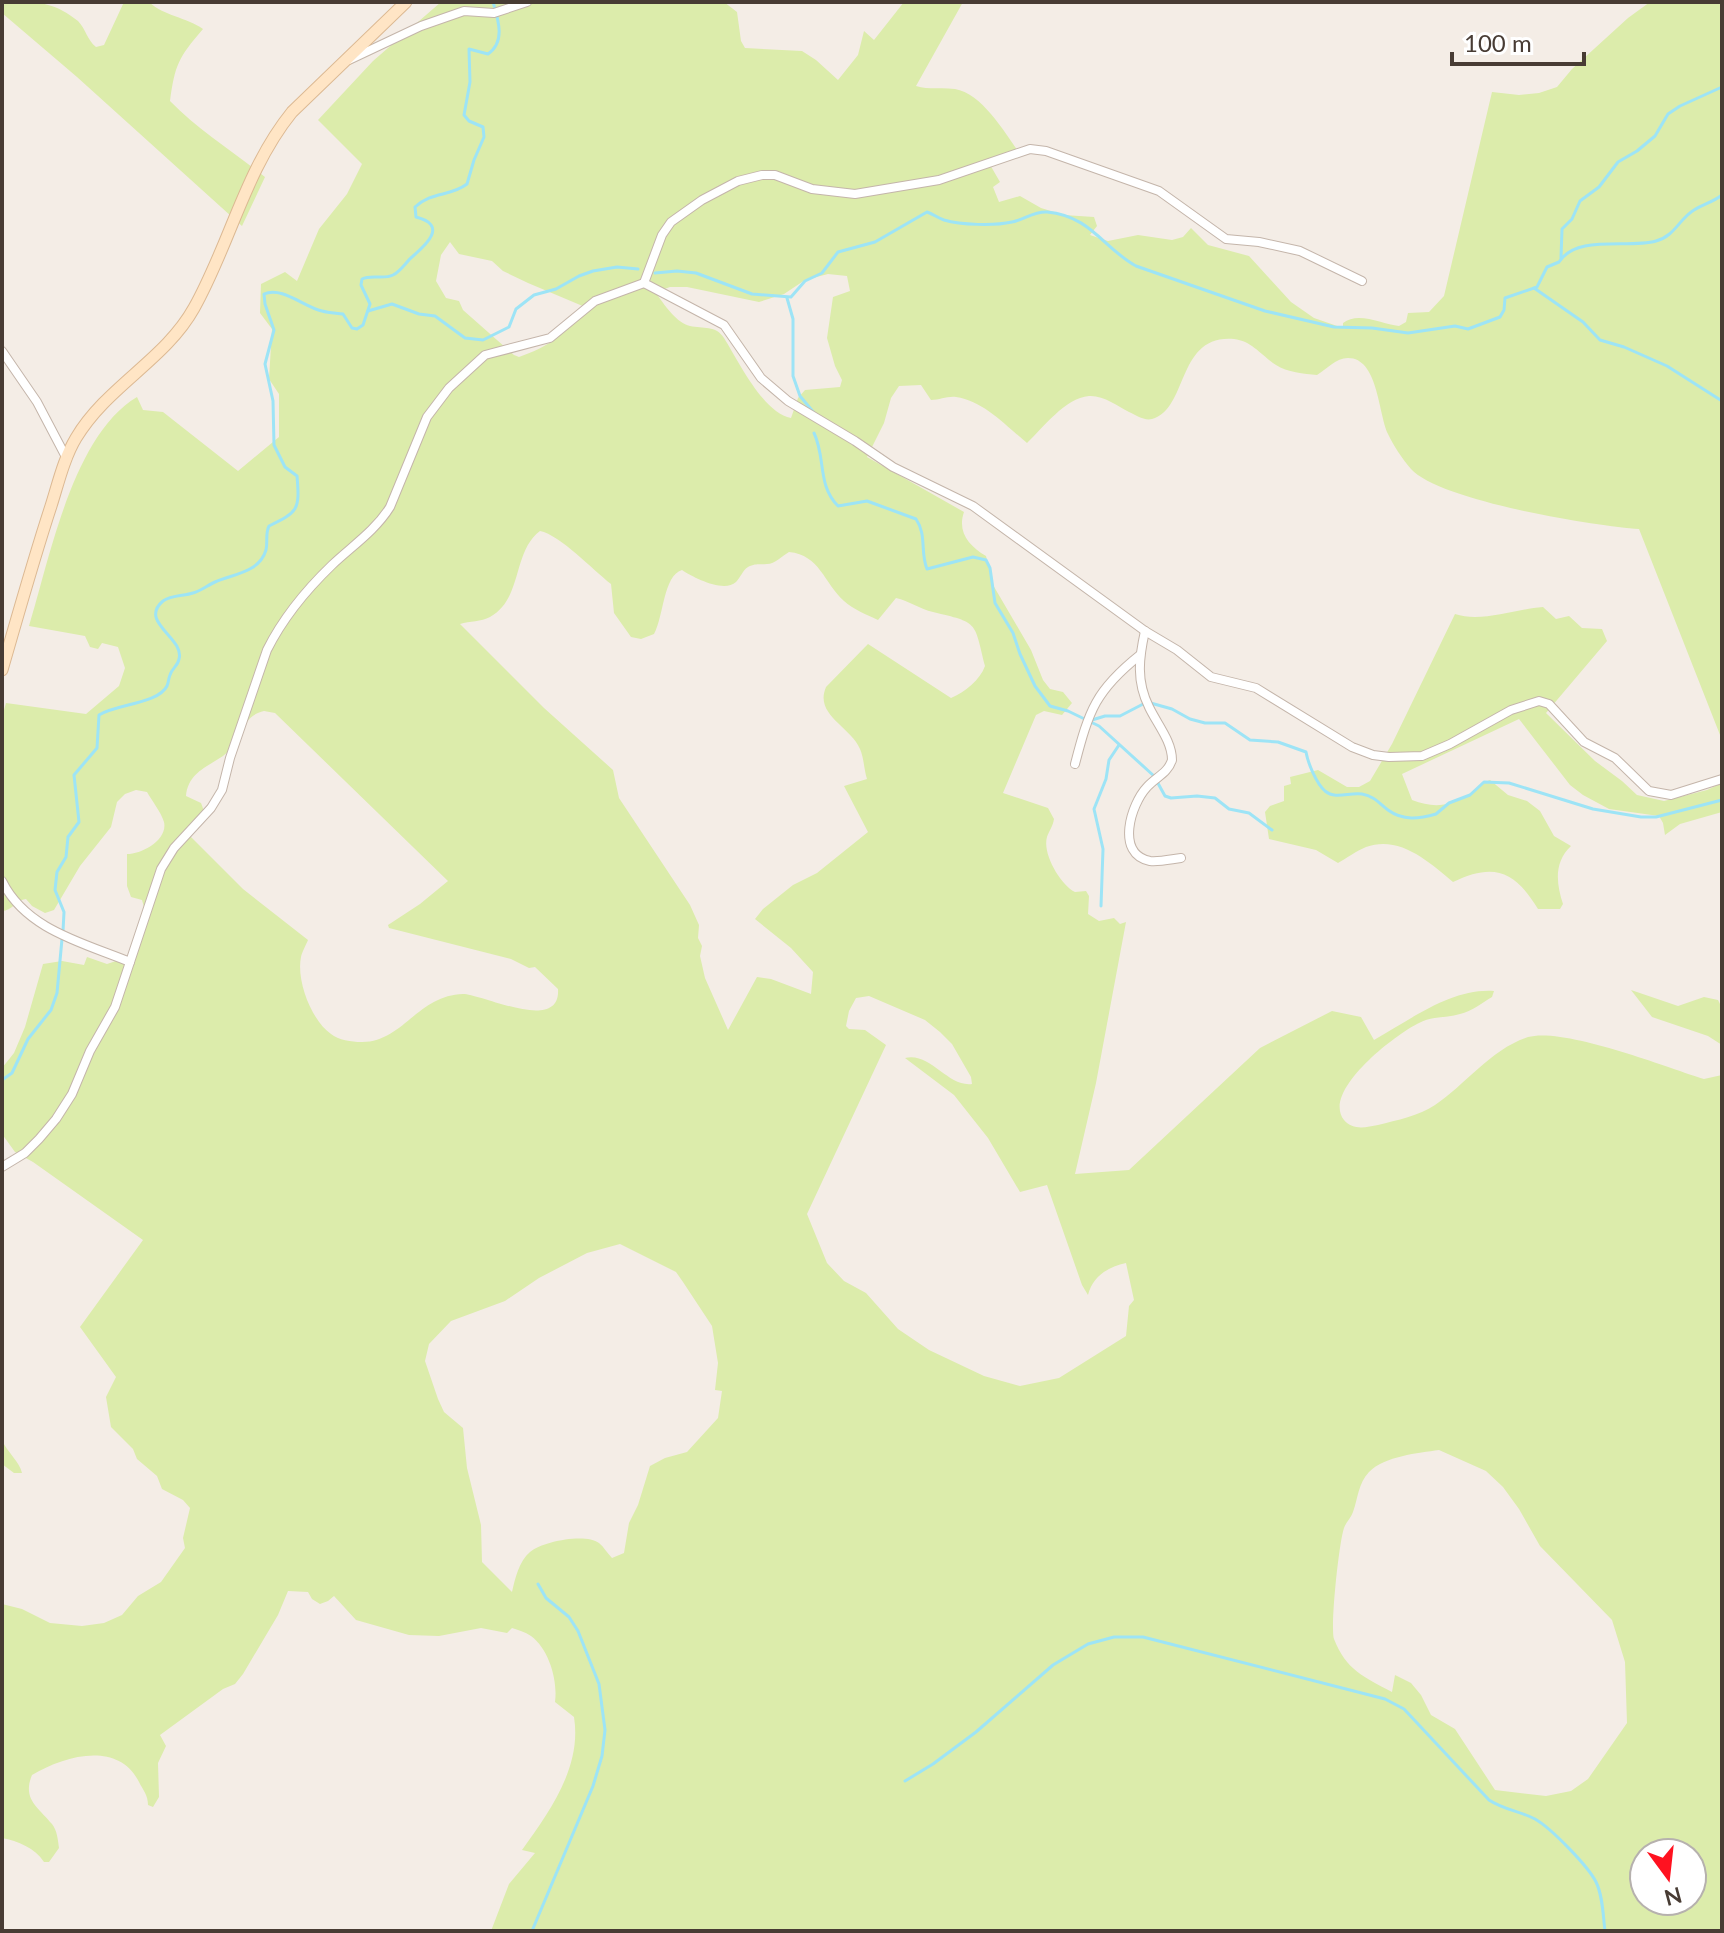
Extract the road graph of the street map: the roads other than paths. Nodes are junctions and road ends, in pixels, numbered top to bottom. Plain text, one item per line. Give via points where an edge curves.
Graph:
1 (406, 2) edge
2 (527, 2) edge
3 (345, 62) junction
4 (1362, 281) dead end
5 (644, 283) junction
6 (2, 351) edge
7 (67, 459) junction
8 (1145, 631) junction
9 (1140, 655) junction
10 (2, 670) edge
11 (1075, 764) dead end
12 (1722, 779) edge
13 (1181, 858) dead end
14 (2, 881) edge
15 (130, 962) junction
16 (2, 1167) edge

1 - 3 main road
2 - 3 street via 494,13 464,11
3 - 7 main road via 275,133 207,284 180,330 102,404
4 - 5 street via 1300,251 1226,239 1159,191 1030,149 951,177 855,194 825,193 775,175 738,181 671,222
5 - 8 street via 724,325 761,378 788,401 893,467 973,506
5 - 15 street via 595,301 550,338 485,355 437,402 383,519 331,566 275,634 222,790 166,859
6 - 7 street
7 - 10 main road
8 - 9 street
8 - 12 street via 1211,677 1256,688 1333,737 1373,755 1422,756 1539,701 1549,704 1584,742 1615,758 1649,791 1671,795
9 - 11 street via 1100,693
9 - 13 street via 1143,692 1172,760 1142,793 1132,815 1130,840 1149,860
14 - 15 street via 28,914
15 - 16 street via 115,1007 66,1105 32,1146

